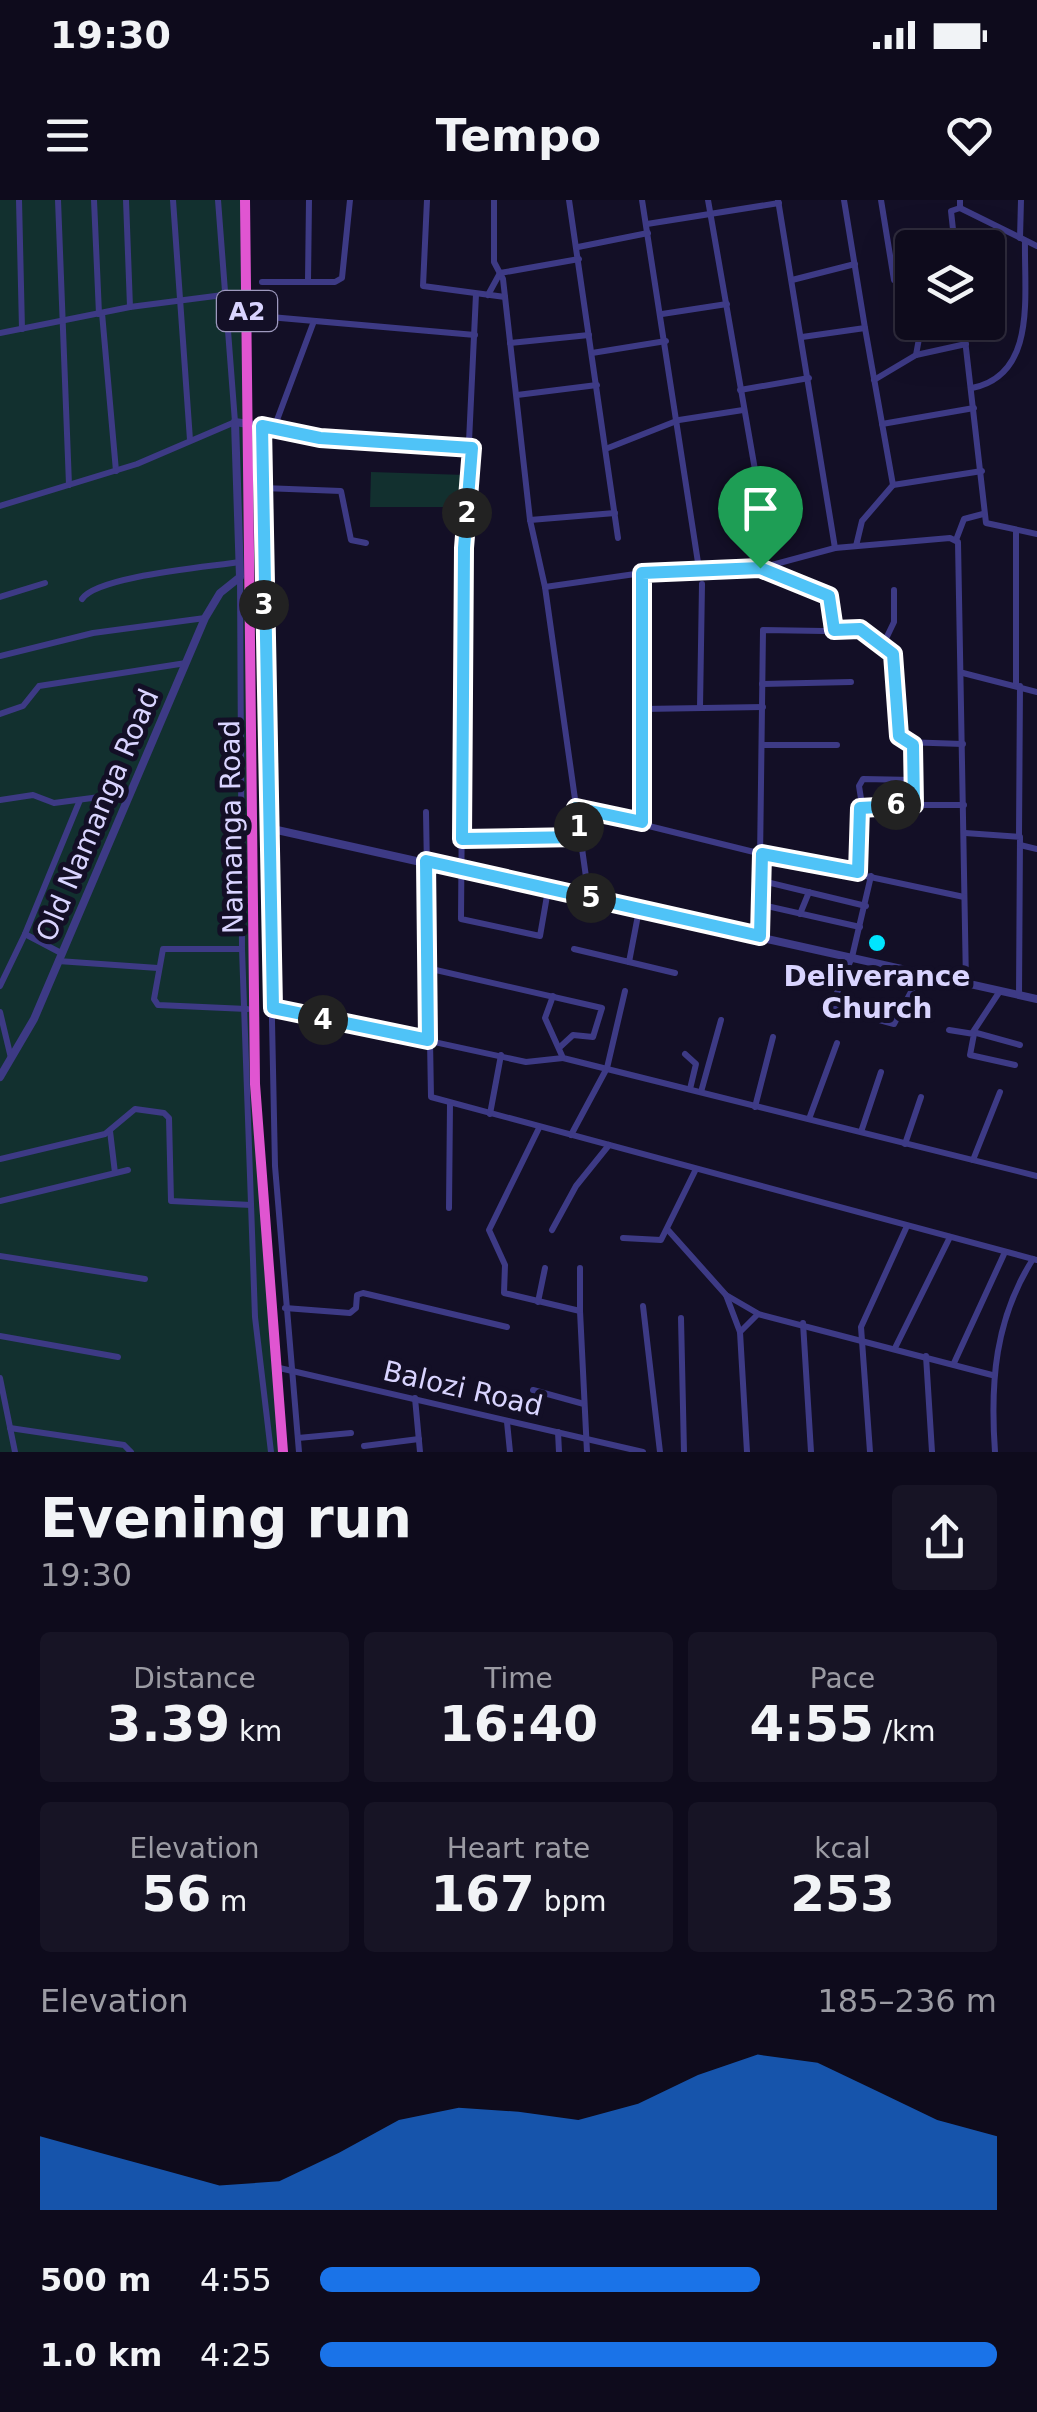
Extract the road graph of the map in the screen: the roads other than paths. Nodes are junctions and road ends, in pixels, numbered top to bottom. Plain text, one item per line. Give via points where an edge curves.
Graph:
1 (19, 200) edge
2 (58, 200) edge
3 (94, 200) edge
4 (126, 200) edge
5 (173, 200) edge
6 (218, 200) edge
7 (246, 200) edge
8 (308, 200) edge
9 (350, 200) edge
10 (426, 200) edge
11 (494, 200) edge
12 (570, 200) edge
13 (642, 200) edge
14 (708, 200) edge
15 (844, 200) edge
16 (880, 200) edge
17 (1021, 200) edge
18 (778, 202) edge
19 (960, 204) edge
20 (710, 214) junction
21 (648, 228) junction
22 (953, 230) edge
23 (1022, 240) junction
24 (578, 246) junction
25 (1037, 246) edge
26 (579, 259) junction
27 (855, 264) junction
28 (500, 273) junction
29 (792, 280) junction
30 (894, 280) dead end
31 (308, 281) junction
32 (262, 282) dead end
33 (476, 294) junction
34 (223, 295) junction
35 (488, 295) junction
36 (505, 297) junction
37 (180, 302) junction
38 (727, 304) junction
39 (130, 307) junction
40 (100, 314) junction
41 (662, 314) junction
42 (247, 315) junction
43 (314, 321) junction
44 (62, 322) junction
45 (865, 328) junction
46 (22, 329) junction
47 (0, 334) edge
48 (475, 335) junction
49 (590, 336) junction
50 (802, 337) junction
51 (919, 340) edge
52 (965, 340) edge
53 (666, 342) junction
54 (510, 343) junction
55 (966, 344) junction
56 (592, 353) junction
57 (916, 355) junction
58 (809, 378) junction
59 (874, 380) junction
60 (597, 385) junction
61 (972, 388) junction
62 (740, 390) junction
63 (517, 394) junction
64 (974, 408) junction
65 (743, 410) junction
66 (679, 420) junction
67 (250, 421) junction
68 (235, 422) junction
69 (882, 424) junction
70 (262, 426) junction
71 (274, 428) junction
72 (190, 440) junction
73 (472, 448) junction
74 (608, 448) junction
75 (116, 471) junction
76 (982, 472) junction
77 (68, 485) junction
78 (893, 485) junction
79 (263, 488) junction
80 (0, 506) edge
81 (762, 510) dead end
82 (615, 512) junction
83 (983, 514) junction
84 (530, 520) junction
85 (1016, 531) junction
86 (1037, 534) edge
87 (618, 538) dead end
88 (956, 540) junction
89 (366, 544) dead end
90 (856, 546) junction
91 (836, 548) junction
92 (240, 562) junction
93 (760, 568) junction
94 (700, 570) junction
95 (642, 573) junction
96 (240, 577) junction
97 (45, 582) dead end
98 (702, 584) dead end
99 (545, 587) junction
100 (894, 590) dead end
101 (0, 597) edge
102 (82, 599) dead end
103 (205, 618) junction
104 (824, 631) dead end
105 (882, 647) junction
106 (0, 656) edge
107 (187, 662) junction
108 (963, 674) junction
109 (851, 682) dead end
110 (762, 684) junction
111 (1018, 685) junction
112 (1037, 692) edge
113 (700, 707) junction
114 (763, 707) junction
115 (643, 709) junction
116 (0, 714) edge
117 (246, 724) junction
118 (962, 744) junction
119 (763, 745) junction
120 (913, 745) junction
121 (837, 746) dead end
122 (914, 780) junction
123 (130, 793) junction
124 (0, 800) edge
125 (80, 800) junction
126 (862, 805) junction
127 (914, 805) junction
128 (964, 805) junction
129 (576, 808) junction
130 (426, 812) dead end
131 (247, 820) junction
132 (642, 822) junction
133 (268, 828) junction
134 (965, 833) junction
135 (1019, 836) junction
136 (580, 837) junction
137 (462, 839) junction
138 (1020, 846) junction
139 (1037, 848) edge
140 (762, 854) junction
141 (426, 861) junction
142 (460, 868) junction
143 (858, 872) junction
144 (871, 876) junction
145 (762, 881) junction
146 (548, 890) junction
147 (808, 892) junction
148 (964, 897) junction
149 (589, 898) junction
150 (762, 905) junction
151 (866, 906) junction
152 (639, 909) junction
153 (800, 914) junction
154 (860, 927) junction
155 (24, 934) junction
156 (760, 936) junction
157 (242, 949) junction
158 (574, 949) dead end
159 (60, 957) junction
160 (852, 957) junction
161 (629, 962) junction
162 (158, 968) junction
163 (427, 968) junction
164 (675, 973) dead end
165 (922, 973) junction
166 (966, 984) junction
167 (0, 986) edge
168 (625, 991) dead end
169 (1000, 991) junction
170 (1018, 995) junction
171 (553, 996) junction
172 (1037, 999) edge
173 (273, 1008) junction
174 (247, 1009) junction
175 (602, 1010) junction
176 (0, 1012) edge
177 (620, 1015) junction
178 (721, 1020) dead end
179 (2, 1027) edge
180 (949, 1030) dead end
181 (974, 1034) junction
182 (773, 1037) dead end
183 (428, 1040) junction
184 (837, 1043) dead end
185 (1020, 1044) dead end
186 (560, 1047) junction
187 (685, 1054) dead end
188 (501, 1055) junction
189 (563, 1058) junction
190 (12, 1059) junction
191 (1015, 1065) dead end
192 (607, 1068) junction
193 (881, 1072) dead end
194 (0, 1077) edge
195 (690, 1089) junction
196 (701, 1092) junction
197 (1000, 1092) dead end
198 (921, 1098) dead end
199 (450, 1104) junction
200 (755, 1107) junction
201 (490, 1114) junction
202 (809, 1119) junction
203 (539, 1128) junction
204 (110, 1131) junction
205 (861, 1132) junction
206 (571, 1135) junction
207 (905, 1144) junction
208 (609, 1145) junction
209 (0, 1159) edge
210 (974, 1160) junction
211 (128, 1170) dead end
212 (696, 1170) junction
213 (115, 1174) junction
214 (1037, 1176) edge
215 (0, 1201) edge
216 (251, 1205) junction
217 (450, 1208) dead end
218 (907, 1226) junction
219 (552, 1230) dead end
220 (668, 1230) junction
221 (950, 1237) junction
222 (623, 1238) dead end
223 (1005, 1252) junction
224 (0, 1256) edge
225 (1035, 1260) edge
226 (545, 1268) dead end
227 (580, 1268) dead end
228 (145, 1279) dead end
229 (726, 1295) junction
230 (538, 1302) junction
231 (642, 1306) dead end
232 (285, 1308) junction
233 (580, 1311) junction
234 (758, 1314) junction
235 (681, 1318) dead end
236 (803, 1323) junction
237 (506, 1328) dead end
238 (740, 1332) junction
239 (0, 1336) edge
240 (861, 1339) junction
241 (895, 1348) junction
242 (926, 1356) junction
243 (118, 1357) dead end
244 (954, 1363) junction
245 (274, 1367) junction
246 (290, 1373) junction
247 (992, 1374) junction
248 (0, 1380) edge
249 (534, 1390) dead end
250 (415, 1398) junction
251 (584, 1404) junction
252 (508, 1422) junction
253 (10, 1428) junction
254 (558, 1432) junction
255 (352, 1434) dead end
256 (298, 1438) junction
257 (419, 1440) junction
258 (585, 1440) junction
259 (364, 1446) dead end
260 (16, 1452) edge
261 (131, 1452) edge
262 (270, 1452) edge
263 (283, 1452) edge
264 (298, 1452) edge
265 (420, 1452) edge
266 (510, 1452) edge
267 (559, 1452) edge
268 (587, 1452) edge
269 (642, 1452) edge
270 (660, 1452) edge
271 (684, 1452) edge
272 (747, 1452) edge
273 (811, 1452) edge
274 (870, 1452) edge
275 (932, 1452) edge
276 (995, 1452) edge

1 - 46 street
2 - 44 street
3 - 40 street
4 - 39 street
5 - 37 street
6 - 34 street
7 - 42 highway, Namanga Road / A2
8 - 31 street
9 - 31 street via 345,274 335,282
10 - 33 street via 423,286
11 - 28 street via 494,262
12 - 24 street
13 - 21 street
14 - 20 street
15 - 27 street
16 - 30 street
17 - 23 street
18 - 20 street
18 - 29 street
19 - 22 street via 951,211
19 - 23 street
20 - 21 street
20 - 38 street
21 - 24 street
21 - 41 street
23 - 25 street
23 - 61 street via 1021,350 1000,380
24 - 26 street
26 - 28 street
26 - 49 street
27 - 29 street
27 - 45 street
28 - 35 street
28 - 36 street
29 - 50 street
31 - 32 street
33 - 35 street
33 - 48 street
34 - 37 street
34 - 68 street
35 - 36 street
36 - 54 street
37 - 39 street
37 - 72 street
38 - 41 street
38 - 62 street
39 - 40 street
40 - 44 street
40 - 75 street
41 - 53 street
42 - 43 street
42 - 67 highway, Namanga Road / A2
43 - 48 street
43 - 71 street
44 - 46 street
44 - 77 street
45 - 50 street
45 - 59 street
46 - 47 street
48 - 73 street
49 - 54 street
49 - 56 street
50 - 58 street
51 - 57 street
52 - 55 street
53 - 56 street
53 - 66 street
54 - 63 street
55 - 57 street
55 - 61 street
56 - 60 street
57 - 59 street
58 - 62 street
58 - 91 street
59 - 69 street
60 - 63 street
60 - 74 street
61 - 64 street
62 - 65 street
63 - 84 street
64 - 69 street
64 - 76 street
65 - 66 street
65 - 81 street
66 - 74 street
66 - 94 street
67 - 68 street
67 - 70 street
67 - 117 highway, Namanga Road / A2
68 - 72 street
68 - 92 street
69 - 78 street
70 - 71 street
70 - 79 street
71 - 73 street via 320,438
72 - 75 street
73 - 137 street via 464,548
74 - 82 street
75 - 77 street
76 - 78 street
76 - 83 street
77 - 80 street
78 - 90 street via 862,521
79 - 89 street via 341,491 346,532
79 - 133 street
82 - 84 street
82 - 87 street
83 - 85 street via 988,525
83 - 88 street via 964,519
84 - 99 street
85 - 86 street
85 - 111 street
88 - 90 street
88 - 108 street
90 - 91 street
91 - 93 street
92 - 96 street
92 - 102 street via 122,582 90,590
93 - 94 street
93 - 105 street via 829,596 834,630 860,629
94 - 95 street
95 - 99 street
95 - 115 street
96 - 103 street, Old Namanga Road
96 - 117 street
97 - 101 street
98 - 113 street
99 - 129 street
100 - 105 street via 894,622
103 - 106 street via 92,633
103 - 107 street, Old Namanga Road
104 - 110 street via 763,630
105 - 120 street via 893,654 899,736
107 - 116 street via 39,686 23,706
107 - 123 street, Old Namanga Road
108 - 111 street
108 - 118 street
109 - 110 street
110 - 114 street
111 - 112 street
111 - 135 street
113 - 114 street
113 - 115 street
114 - 119 street
115 - 132 street
117 - 131 highway, Namanga Road / A2
118 - 120 street
118 - 128 street
119 - 121 street
119 - 140 street
120 - 122 street
122 - 126 street via 863,779
122 - 127 street
123 - 125 street
123 - 159 street, Old Namanga Road
124 - 125 street
125 - 155 street
126 - 127 street
126 - 143 street
127 - 128 street
128 - 134 street
129 - 132 street
129 - 136 street
130 - 141 street
131 - 157 street
131 - 245 highway, Namanga Road / A2 via 256,1104
132 - 140 street
133 - 141 street
133 - 173 street
134 - 135 street
134 - 148 street
135 - 138 street
136 - 137 street
136 - 149 street
137 - 142 street
138 - 139 street
138 - 170 street
140 - 143 street
140 - 145 street
141 - 142 street
141 - 163 street
142 - 146 street
142 - 146 street via 460,916 468,924 540,936
143 - 144 street
144 - 148 street
144 - 151 street
145 - 147 street
145 - 150 street
146 - 149 street
147 - 151 street
147 - 153 street
148 - 166 street
149 - 152 street
150 - 153 street
150 - 156 street
151 - 154 street
152 - 156 street
152 - 161 street
153 - 154 street
154 - 160 street
155 - 159 street
155 - 167 street
156 - 160 street
157 - 162 street via 166,947
157 - 174 street
158 - 161 street
159 - 162 street
159 - 190 street, Old Namanga Road
160 - 165 street
160 - 165 street via 831,1007 890,1024
161 - 164 street
162 - 174 street via 158,1005
163 - 171 street
163 - 183 street
165 - 166 street
166 - 169 street
168 - 177 street
169 - 170 street
169 - 181 street
170 - 172 street
171 - 175 street
171 - 186 street via 545,1018
173 - 183 street
173 - 232 street
174 - 216 street
175 - 177 street
175 - 186 street via 593,1037 573,1036
176 - 179 street
177 - 192 street
178 - 196 street
179 - 190 street
180 - 181 street
181 - 185 street
181 - 191 street via 970,1055
182 - 200 street
183 - 188 street
183 - 199 street via 429,1091
184 - 202 street
186 - 189 street
187 - 195 street via 696,1064
188 - 189 street via 536,1063
188 - 201 street
189 - 192 street
190 - 194 street, Old Namanga Road
192 - 195 street
192 - 206 street
193 - 205 street
195 - 196 street
196 - 200 street
197 - 210 street
198 - 207 street
199 - 201 street
199 - 217 street
200 - 202 street
201 - 203 street
202 - 205 street
203 - 206 street
203 - 230 street via 489,1230 505,1265 502,1290
204 - 209 street
204 - 213 street
204 - 216 street via 135,1110 164,1112 171,1201
205 - 207 street
206 - 208 street
207 - 210 street
208 - 212 street
208 - 219 street
210 - 214 street
211 - 213 street
212 - 218 street
212 - 220 street
213 - 215 street
216 - 262 street
218 - 221 street
218 - 240 street via 865,1310
220 - 222 street via 658,1242
220 - 229 street
221 - 223 street
221 - 241 street
223 - 225 street
223 - 244 street
224 - 228 street
225 - 247 street via 1008,1300
226 - 230 street
227 - 233 street
229 - 234 street
229 - 238 street
230 - 233 street
231 - 270 street
232 - 237 street via 350,1313 363,1293
232 - 246 street
233 - 251 street
234 - 236 street
234 - 238 street
235 - 271 street
236 - 240 street
236 - 273 street
238 - 272 street
239 - 243 street
240 - 241 street
240 - 274 street
241 - 242 street
242 - 244 street
242 - 275 street
244 - 247 street
245 - 246 street, Balozi Road
245 - 263 highway, Namanga Road / A2
246 - 250 street, Balozi Road
246 - 256 street
247 - 276 street
248 - 253 street
249 - 251 street
250 - 252 street, Balozi Road
250 - 257 street
251 - 258 street
252 - 254 street, Balozi Road
252 - 266 street
253 - 260 street
253 - 261 street via 124,1445
254 - 258 street, Balozi Road
254 - 267 street
255 - 256 street
256 - 264 street
257 - 259 street
257 - 265 street
258 - 268 street
258 - 269 street, Balozi Road

